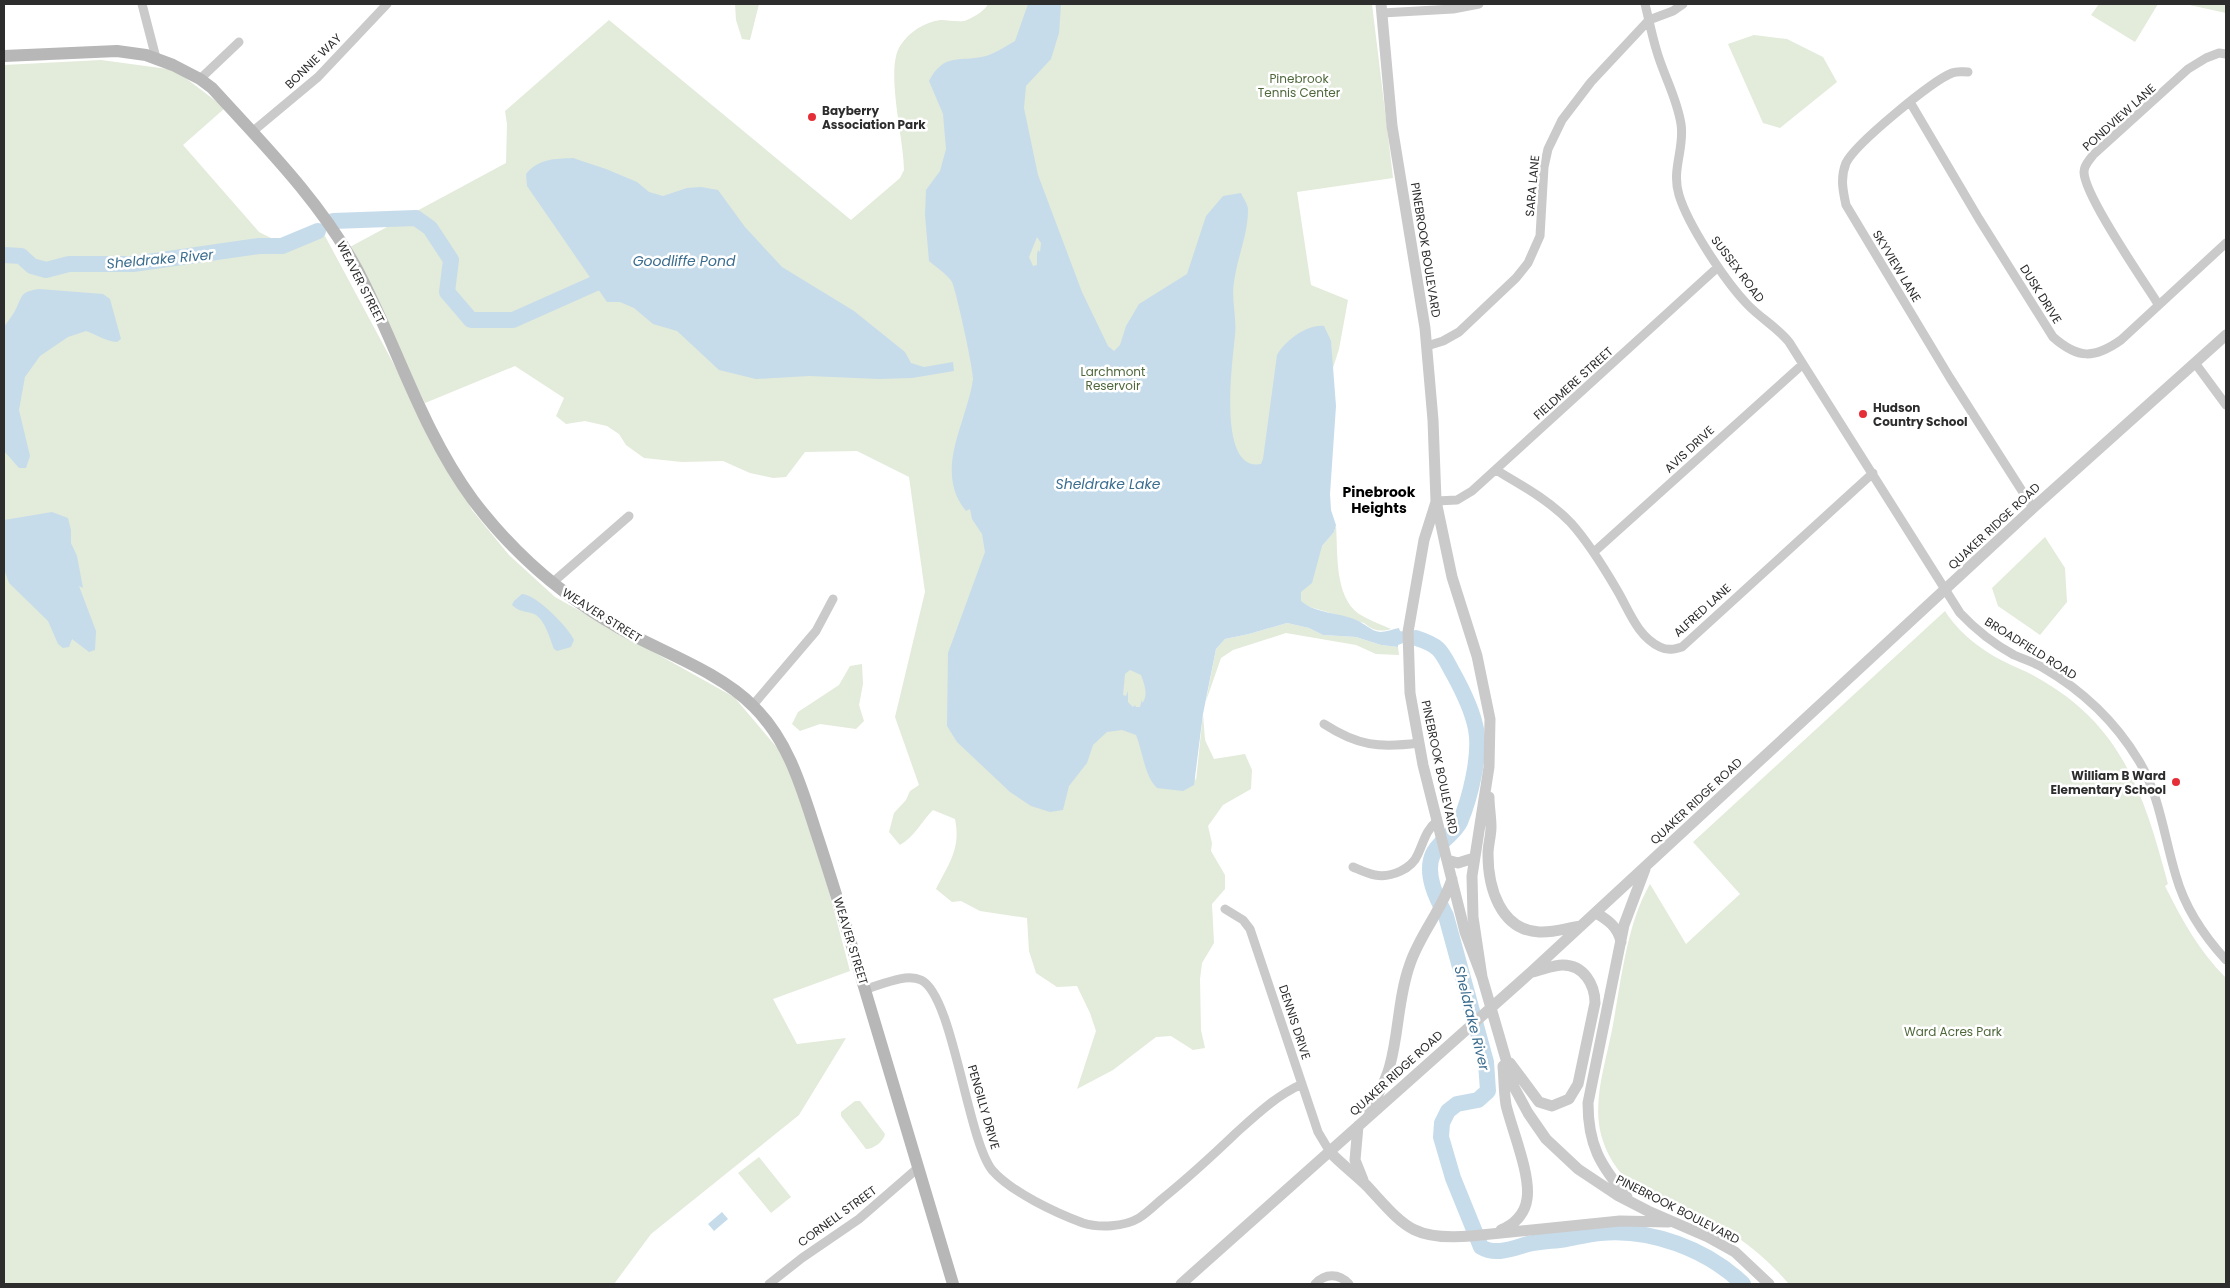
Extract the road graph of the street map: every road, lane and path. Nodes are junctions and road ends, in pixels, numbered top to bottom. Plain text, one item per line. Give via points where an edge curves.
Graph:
1 (142, 4) edge
2 (1479, 4) edge
3 (1645, 4) edge
4 (1683, 4) edge
5 (382, 6) edge
6 (1381, 8) edge
7 (1649, 20) junction
8 (239, 42) dead end
9 (2226, 54) edge
10 (4, 56) edge
11 (156, 58) junction
12 (1968, 72) dead end
13 (200, 79) junction
14 (1910, 102) junction
15 (252, 132) junction
16 (2226, 243) edge
17 (1718, 267) junction
18 (2158, 304) junction
19 (2226, 334) edge
20 (1427, 346) junction
21 (2195, 363) junction
22 (1803, 364) junction
23 (2226, 405) edge
24 (1496, 470) junction
25 (1873, 473) junction
26 (1436, 500) junction
27 (2033, 508) junction
28 (629, 516) dead end
29 (1594, 552) junction
30 (552, 583) junction
31 (1946, 590) junction
32 (833, 599) dead end
33 (753, 705) junction
34 (1324, 724) dead end
35 (1419, 743) junction
36 (1487, 780) junction
37 (1437, 820) junction
38 (1446, 855) junction
39 (1474, 858) junction
40 (1646, 866) junction
41 (1353, 867) dead end
42 (1452, 879) junction
43 (1225, 909) dead end
44 (1596, 912) junction
45 (1581, 926) junction
46 (1621, 942) junction
47 (2226, 960) edge
48 (1530, 973) junction
49 (1482, 977) junction
50 (866, 989) junction
51 (1502, 1051) junction
52 (1302, 1084) junction
53 (1361, 1123) junction
54 (1330, 1152) junction
55 (919, 1167) junction
56 (1365, 1184) junction
57 (1631, 1202) junction
58 (1674, 1222) junction
59 (1492, 1234) junction
60 (769, 1284) edge
61 (953, 1284) edge
62 (1181, 1284) edge
63 (1315, 1284) edge
64 (1350, 1284) edge
65 (1769, 1284) edge

1 - 11 street
2 - 6 street via 1453,9
3 - 7 street, SUSSEX ROAD
4 - 7 street, SARA LANE
5 - 15 street, BONNIE WAY via 318,77
6 - 20 street, PINEBROOK BOULEVARD via 1396,156
7 - 17 street, SUSSEX ROAD via 1681,123 1682,139 1676,168 1679,195 1698,236
7 - 20 street, SARA LANE via 1562,120 1548,148 1540,236 1528,263 1459,332
8 - 13 street
9 - 18 street, PONDVIEW LANE via 2206,58 2188,69 2093,156 2084,170 2094,200
10 - 11 main road, WEAVER STREET via 117,51
11 - 13 main road, WEAVER STREET
12 - 14 street, SKYVIEW LANE via 1951,74
13 - 15 main road, WEAVER STREET
14 - 18 street, DUSK DRIVE via 1995,244 2053,336 2064,347 2083,355 2106,351
14 - 27 street, SKYVIEW LANE via 1854,150 1842,180 1846,205
15 - 30 main road, WEAVER STREET via 314,201 339,238 359,274 420,408 471,497 518,553
16 - 18 street, DUSK DRIVE
17 - 22 street, SUSSEX ROAD via 1745,303 1779,330
17 - 24 street, FIELDMERE STREET
19 - 21 street, QUAKER RIDGE ROAD
20 - 26 street, PINEBROOK BOULEVARD
21 - 23 street
21 - 27 street, QUAKER RIDGE ROAD
22 - 25 street, SUSSEX ROAD
22 - 29 street, AVIS DRIVE
24 - 26 street, FIELDMERE STREET via 1463,498
24 - 29 street, ALFRED LANE via 1553,506
25 - 29 street, ALFRED LANE via 1674,650 1659,647 1633,620
25 - 31 street, SUSSEX ROAD
26 - 35 street, PINEBROOK BOULEVARD via 1424,540 1408,632 1410,693
26 - 36 street, PINEBROOK BOULEVARD via 1452,577 1478,656 1489,706 1491,742
27 - 31 street, QUAKER RIDGE ROAD
28 - 30 street
30 - 33 main road, WEAVER STREET via 621,629 729,685
31 - 40 street, QUAKER RIDGE ROAD
31 - 47 street, BROADFIELD ROAD via 1960,613 1978,632 2041,667 2088,699 2108,718 2139,762 2156,800 2182,894 2197,923
32 - 33 street via 816,630
33 - 50 main road, WEAVER STREET via 780,740 798,778
34 - 35 street via 1341,735 1369,744
35 - 37 street, PINEBROOK BOULEVARD
36 - 39 street, PINEBROOK BOULEVARD
36 - 45 street via 1491,829 1489,865 1494,892 1503,913 1514,924 1530,931 1548,932
37 - 38 street, PINEBROOK BOULEVARD
37 - 41 street via 1428,830 1415,860 1403,869 1376,875
38 - 39 street via 1458,863
38 - 42 street, PINEBROOK BOULEVARD
39 - 49 street, PINEBROOK BOULEVARD via 1472,902
40 - 44 street, QUAKER RIDGE ROAD
40 - 46 street via 1628,912
42 - 49 street, PINEBROOK BOULEVARD via 1465,932
42 - 53 street via 1406,974 1390,1067
43 - 52 street, DENNIS DRIVE via 1243,920 1250,929
44 - 45 street, QUAKER RIDGE ROAD
44 - 46 street via 1612,924
45 - 48 street, QUAKER RIDGE ROAD
46 - 57 street via 1589,1091 1588,1115 1591,1139 1600,1162
48 - 51 street via 1570,966 1582,972 1594,989 1595,1003 1576,1090 1559,1105 1539,1102
48 - 53 street, QUAKER RIDGE ROAD
49 - 51 street, PINEBROOK BOULEVARD
50 - 52 street, PENGILLY DRIVE via 908,978 926,984 941,1010 988,1164 1004,1181 1032,1199 1085,1223 1113,1226 1138,1219 1272,1100
50 - 55 main road, WEAVER STREET
51 - 57 street, PINEBROOK BOULEVARD via 1520,1099 1546,1139 1584,1174
51 - 59 street via 1506,1104 1528,1196 1518,1219
52 - 54 street, DENNIS DRIVE via 1318,1132
53 - 54 street, QUAKER RIDGE ROAD
53 - 56 street via 1355,1160
54 - 56 street
54 - 62 street, QUAKER RIDGE ROAD
55 - 60 street, CORNELL STREET via 859,1219
55 - 61 main road, WEAVER STREET
56 - 59 street via 1397,1219 1411,1229 1438,1237
57 - 58 street, PINEBROOK BOULEVARD
58 - 59 street via 1620,1221
58 - 65 street, PINEBROOK BOULEVARD via 1735,1252
63 - 64 street via 1320,1278 1335,1275

